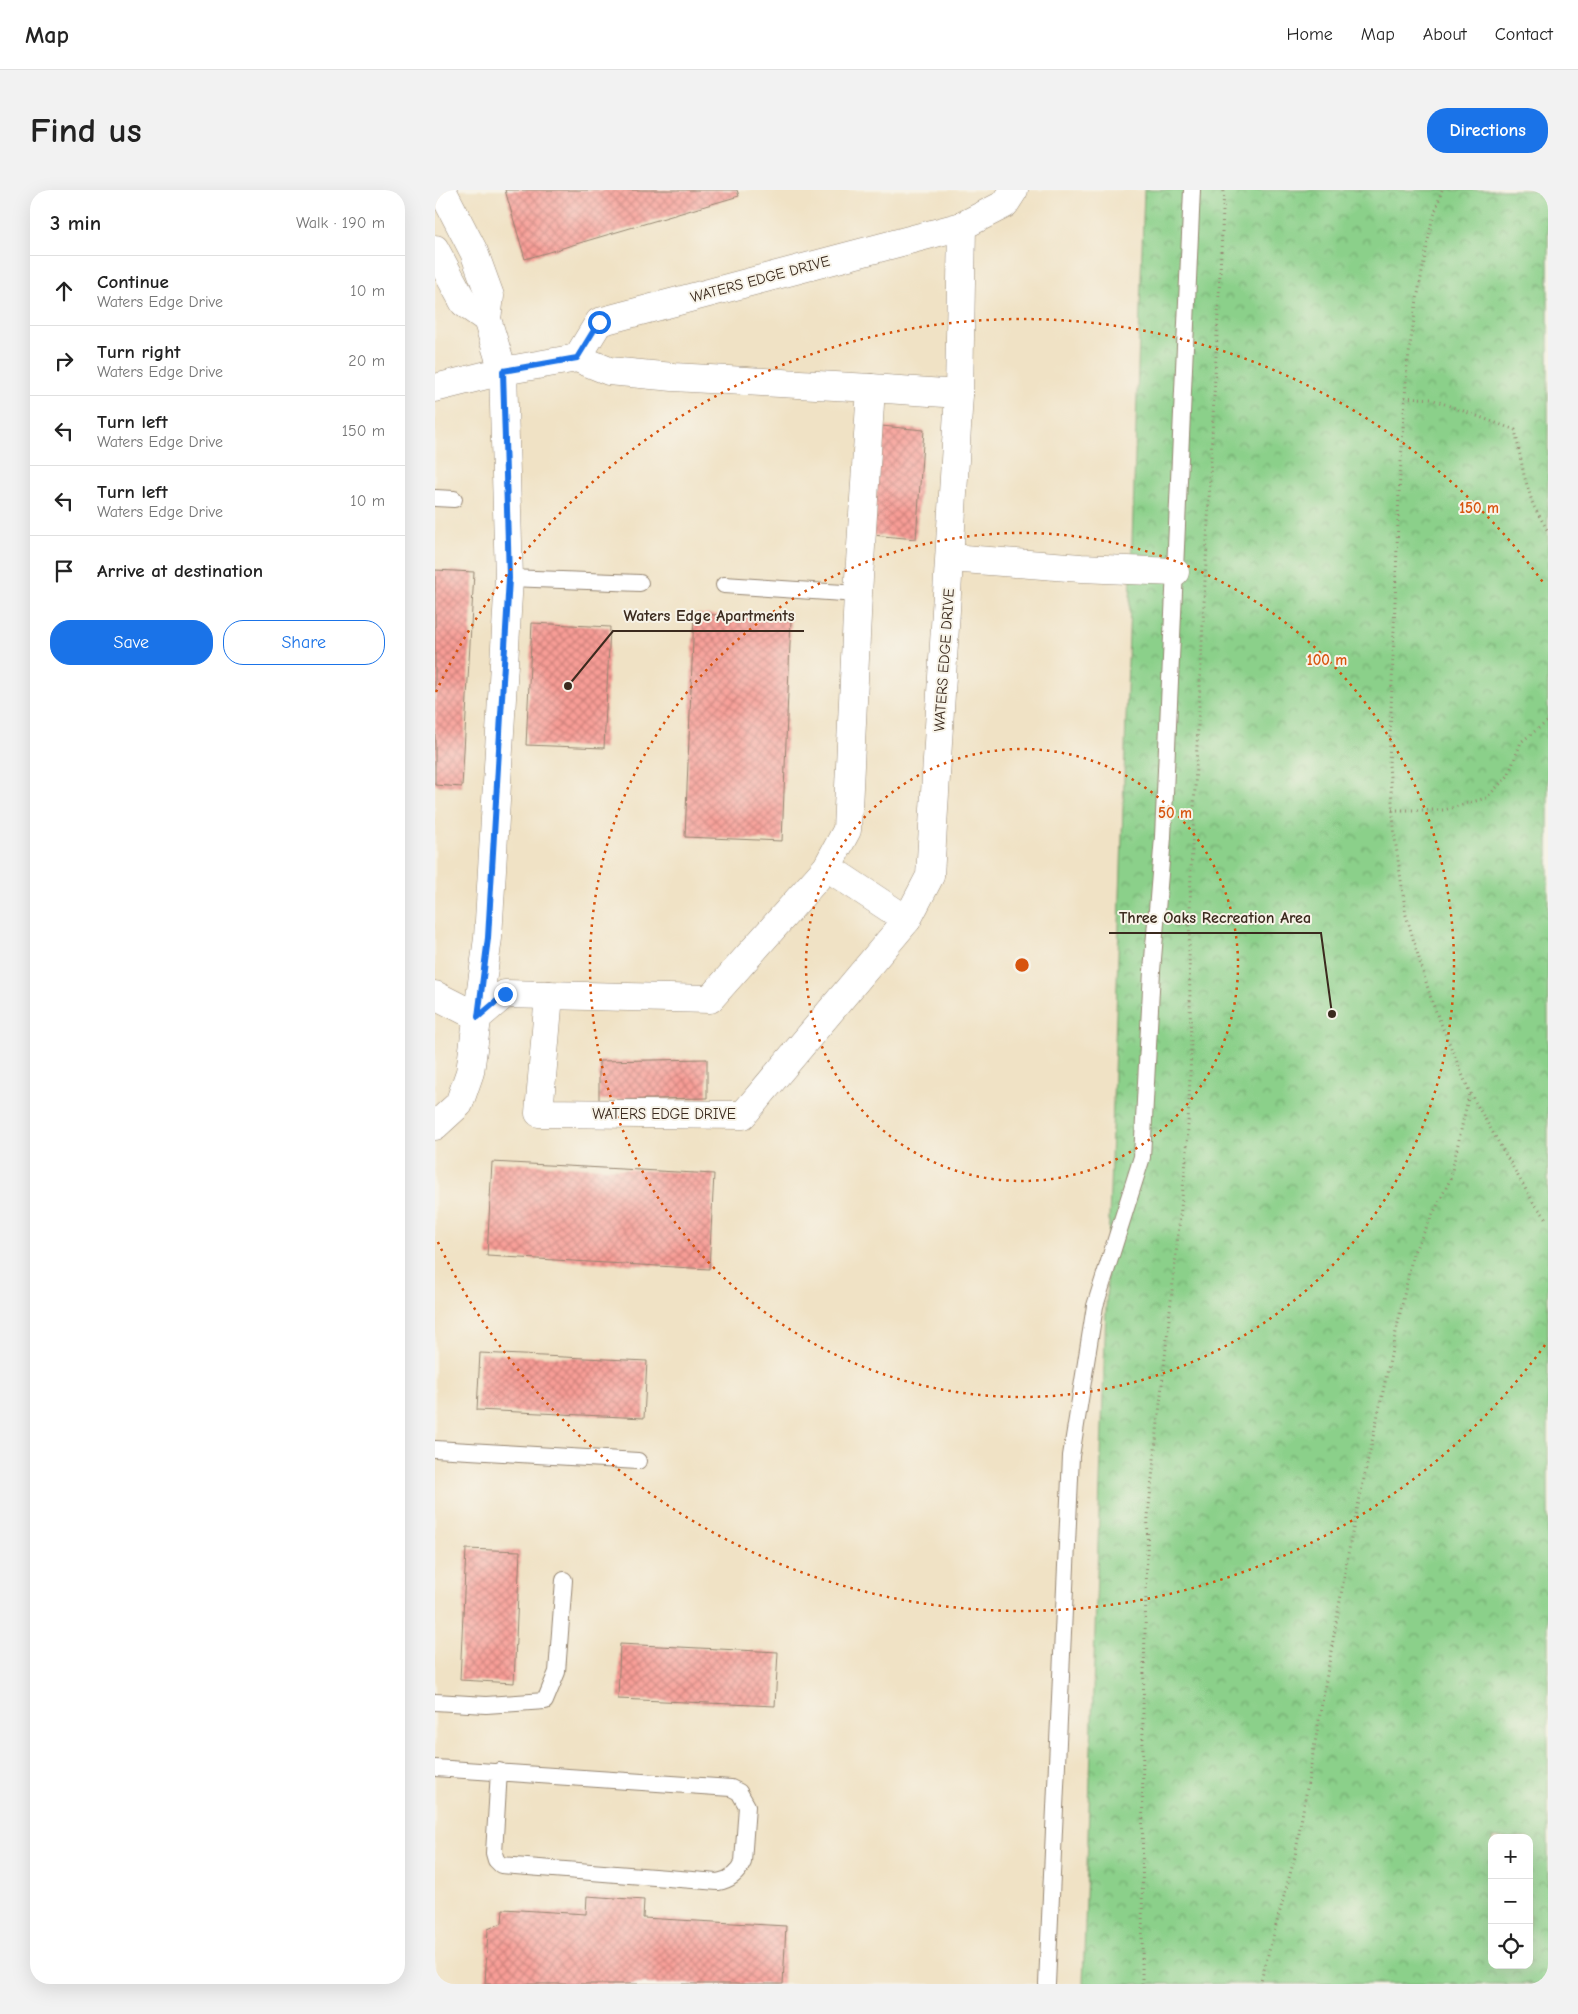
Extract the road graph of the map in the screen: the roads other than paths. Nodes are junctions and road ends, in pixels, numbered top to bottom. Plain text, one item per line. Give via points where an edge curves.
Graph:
1 (442, 190) edge
2 (1014, 190) edge
3 (1192, 190) edge
4 (962, 226) junction
5 (435, 249) edge
6 (487, 319) junction
7 (577, 358) junction
8 (503, 371) junction
9 (435, 388) edge
10 (871, 388) junction
11 (959, 394) junction
12 (435, 498) edge
13 (454, 499) dead end
14 (950, 558) junction
15 (1175, 572) junction
16 (509, 578) junction
17 (640, 583) dead end
18 (724, 585) dead end
19 (858, 594) junction
20 (827, 867) junction
21 (907, 920) junction
22 (435, 995) edge
23 (549, 995) junction
24 (478, 1017) junction
25 (435, 1126) edge
26 (435, 1449) edge
27 (638, 1461) dead end
28 (564, 1580) dead end
29 (435, 1702) edge
30 (435, 1768) edge
31 (499, 1771) junction
32 (1047, 1984) edge

1 - 6 street via 474,252 490,296
2 - 4 street, WATERS EDGE DRIVE via 1005,204
3 - 15 lane
4 - 7 street, WATERS EDGE DRIVE via 599,322
4 - 11 street, WATERS EDGE DRIVE
5 - 6 street via 464,303
6 - 8 street
7 - 8 street
7 - 10 street via 609,371
8 - 9 street
8 - 16 street
10 - 11 street
10 - 19 street
11 - 14 street, WATERS EDGE DRIVE
12 - 13 lane
14 - 15 street
14 - 21 street, WATERS EDGE DRIVE via 930,876
15 - 32 lane via 1163,837 1142,1157 1095,1306 1071,1456
16 - 17 lane
16 - 24 street via 488,938
18 - 19 lane
19 - 20 street via 847,830
20 - 21 street
20 - 23 street via 710,999
21 - 23 street, WATERS EDGE DRIVE via 743,1115 539,1112
22 - 24 street
23 - 24 street via 505,994
24 - 25 street via 470,1072 459,1104
26 - 27 lane
28 - 29 lane via 557,1672 545,1701 486,1705
30 - 31 lane
31 - 31 lane via 731,1788 739,1792 747,1806 743,1862 733,1875 718,1882 501,1865 494,1853

